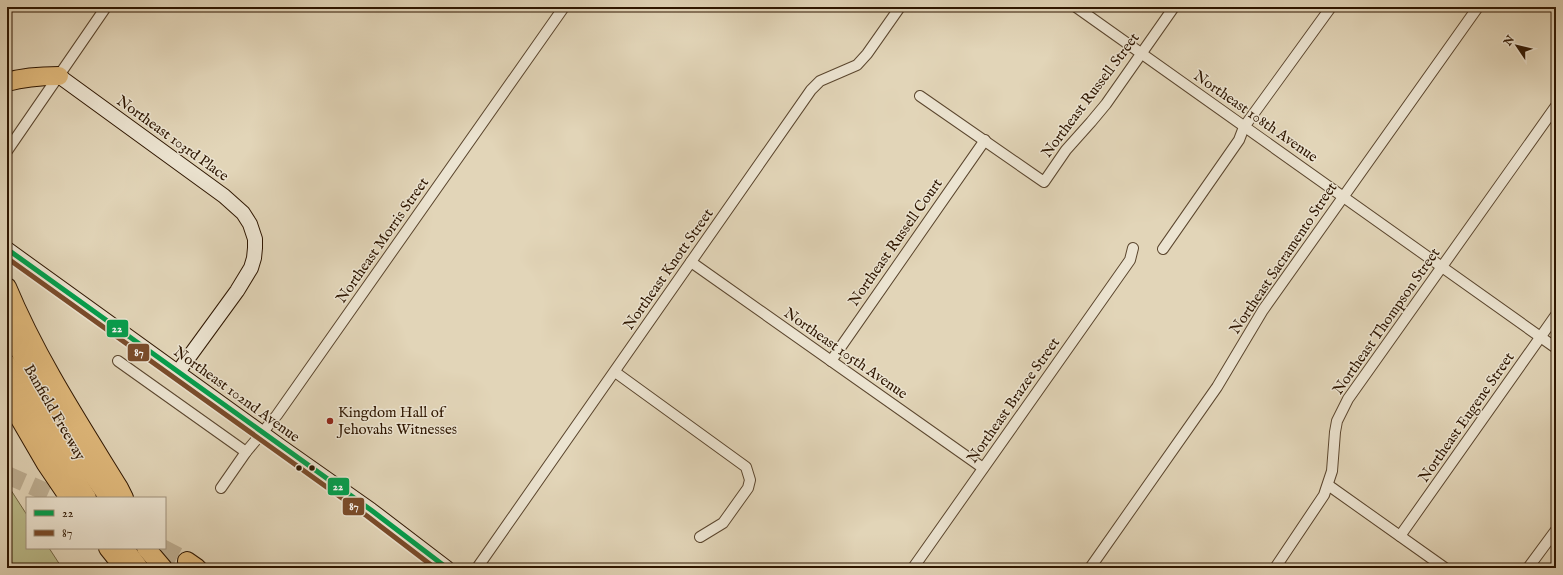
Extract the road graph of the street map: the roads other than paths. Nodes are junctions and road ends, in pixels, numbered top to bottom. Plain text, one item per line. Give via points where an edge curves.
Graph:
1 (106, 7) edge
2 (564, 7) edge
3 (900, 7) edge
4 (1076, 7) edge
5 (1174, 7) edge
6 (1331, 7) edge
7 (1478, 7) edge
8 (1141, 54) junction
9 (58, 76) junction
10 (7, 82) edge
11 (920, 96) dead end
12 (1556, 106) edge
13 (1244, 127) junction
14 (985, 140) junction
15 (7, 151) edge
16 (1343, 196) junction
17 (1133, 248) dead end
18 (7, 249) edge
19 (1163, 249) dead end
20 (691, 262) junction
21 (1442, 267) junction
22 (7, 288) edge
23 (1556, 315) edge
24 (7, 323) edge
25 (1541, 337) junction
26 (1556, 348) edge
27 (118, 361) dead end
28 (831, 361) junction
29 (7, 364) edge
30 (178, 372) junction
31 (615, 372) junction
32 (7, 397) edge
33 (262, 433) junction
34 (246, 452) junction
35 (983, 468) junction
36 (1328, 485) junction
37 (221, 488) dead end
38 (68, 497) edge
39 (86, 497) edge
40 (108, 497) edge
41 (124, 497) edge
42 (1556, 530) edge
43 (1400, 536) junction
44 (700, 537) dead end
45 (109, 549) edge
46 (125, 549) edge
47 (147, 549) edge
48 (124, 568) edge
49 (139, 568) edge
50 (163, 568) edge
51 (447, 568) edge
52 (477, 568) edge
53 (913, 568) edge
54 (1090, 568) edge
55 (1275, 568) edge
56 (1445, 568) edge
57 (1528, 568) edge

1 - 9 street
2 - 33 street, Northeast Morris Street
3 - 20 street, Northeast Knott Street via 857,65 830,76 811,90
4 - 8 street, Northeast 108th Avenue
5 - 8 street, Northeast Russell Street
6 - 13 street
7 - 16 street, Northeast Sacramento Street
8 - 13 street, Northeast 108th Avenue
8 - 14 street, Northeast Russell Street via 1044,182
9 - 10 highway via 18,78
9 - 15 street
9 - 30 main road, Northeast 103rd Place via 224,196 247,219 252,230 255,239 254,258 246,277
11 - 14 street
12 - 21 street, Northeast Thompson Street
13 - 16 street, Northeast 108th Avenue
13 - 19 street via 1239,140
14 - 28 street, Northeast Russell Court
16 - 21 street, Northeast 108th Avenue
16 - 54 street, Northeast Sacramento Street via 1263,310 1217,387
17 - 35 street, Northeast Brazee Street via 1130,260
18 - 30 main road, Northeast 102nd Avenue
20 - 28 street, Northeast 105th Avenue
20 - 31 street, Northeast Knott Street
21 - 25 street, Northeast 108th Avenue
21 - 36 street, Northeast Thompson Street via 1342,409 1334,432 1332,471
22 - 41 highway via 47,369
23 - 25 street, Northeast Eugene Street
24 - 40 highway, Banfield Freeway via 62,429
25 - 26 street, Northeast 108th Avenue
25 - 43 street, Northeast Eugene Street
27 - 34 street
28 - 35 street, Northeast 105th Avenue
29 - 39 highway, Banfield Freeway via 43,430
30 - 33 main road, Northeast 102nd Avenue
31 - 44 street via 746,467 750,480 748,488 723,523
31 - 52 street, Northeast Knott Street
32 - 38 highway
33 - 34 street, Northeast Morris Street
33 - 51 main road, Northeast 102nd Avenue via 377,514
34 - 37 street, Northeast Morris Street
35 - 53 street, Northeast Brazee Street
36 - 43 street
36 - 55 street, Northeast Thompson Street via 1320,504
42 - 57 street
43 - 56 street
45 - 48 highway
46 - 49 highway
47 - 50 highway

